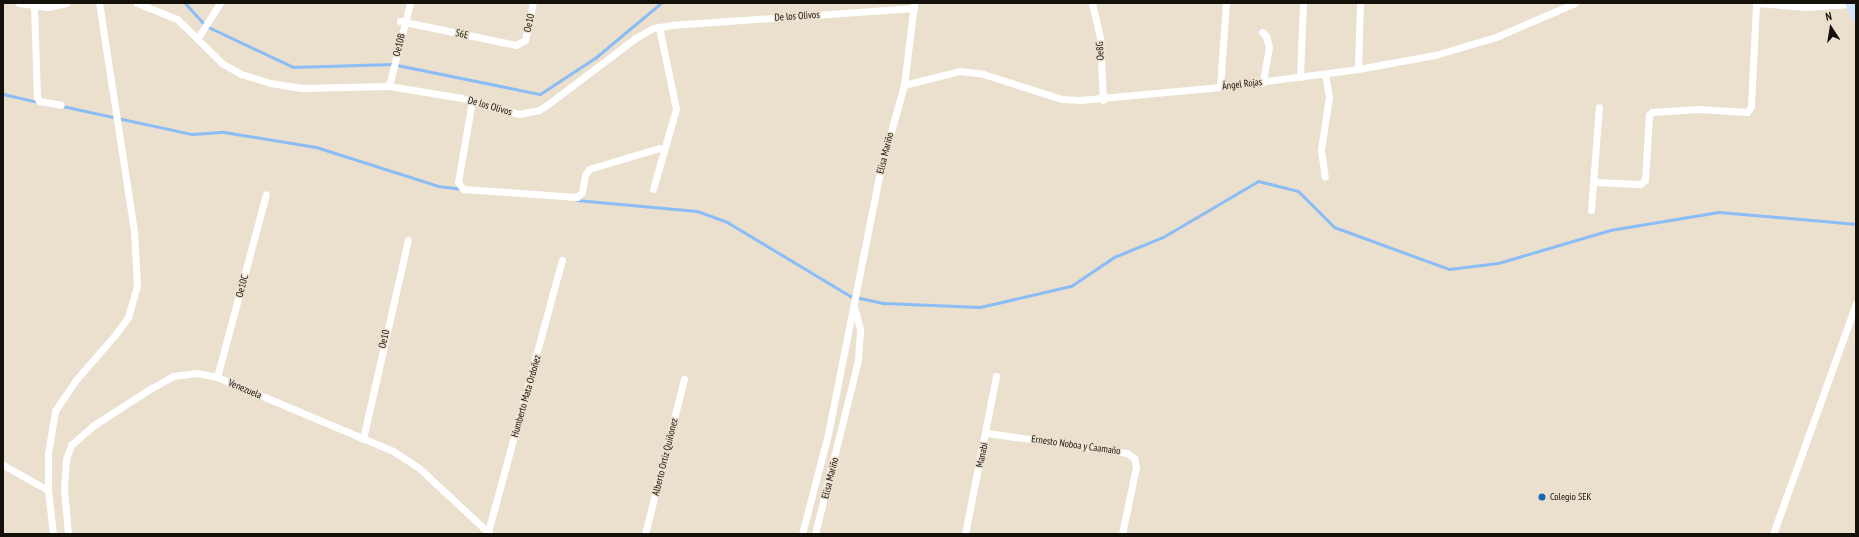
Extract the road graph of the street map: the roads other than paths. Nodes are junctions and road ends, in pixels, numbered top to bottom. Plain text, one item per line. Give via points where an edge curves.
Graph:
1 (19, 3) edge
2 (67, 3) edge
3 (99, 3) edge
4 (137, 3) edge
5 (220, 3) edge
6 (405, 3) edge
7 (410, 3) edge
8 (533, 3) edge
9 (1092, 3) edge
10 (1226, 3) edge
11 (1303, 3) edge
12 (1360, 3) edge
13 (1575, 3) edge
14 (1756, 3) edge
15 (1850, 4) edge
16 (914, 6) edge
17 (34, 7) junction
18 (1856, 16) edge
19 (403, 22) junction
20 (659, 27) junction
21 (1262, 32) dead end
22 (197, 39) junction
23 (524, 42) joint
24 (1358, 69) junction
25 (1325, 74) junction
26 (1300, 77) junction
27 (1263, 82) junction
28 (904, 85) junction
29 (386, 86) junction
30 (1220, 87) junction
31 (1103, 100) junction
32 (472, 101) junction
33 (61, 105) dead end
34 (1599, 107) dead end
35 (659, 148) dead end
36 (1325, 177) dead end
37 (1594, 182) junction
38 (653, 189) dead end
39 (266, 194) dead end
40 (1591, 210) dead end
41 (408, 240) dead end
42 (562, 260) dead end
43 (1856, 303) edge
44 (853, 304) junction
45 (996, 376) dead end
46 (217, 377) junction
47 (684, 379) dead end
48 (834, 403) junction
49 (848, 406) junction
50 (986, 432) junction
51 (363, 439) junction
52 (3, 465) edge
53 (48, 490) junction
54 (489, 533) edge
55 (53, 534) edge
56 (68, 534) edge
57 (645, 534) edge
58 (802, 534) edge
59 (815, 534) edge
60 (965, 534) edge
61 (1122, 534) edge
62 (1773, 534) edge

1 - 17 street
2 - 17 street
3 - 53 street via 134,231 137,285 128,317 74,381 55,411 48,452
4 - 22 street, De los Olivos via 177,20
5 - 22 street
6 - 19 street, Oe10B
7 - 19 street, Oe10B
8 - 23 street, Oe10
9 - 31 street, Oe8G via 1100,37
10 - 30 street
11 - 26 street
12 - 24 street
13 - 24 street, Ángel Rojas via 1528,25 1459,49
14 - 15 street via 1807,7
14 - 37 street via 1751,106 1747,112 1698,109 1652,112 1649,115 1645,180 1640,184
15 - 18 street
16 - 20 street, De los Olivos
16 - 28 street, Elisa Mariño
17 - 33 street via 38,99
19 - 23 street, S6E via 516,45
19 - 29 street, Oe10B
20 - 32 street, De los Olivos via 637,37 539,110 510,113
20 - 38 street via 676,109
21 - 27 street via 1269,47
22 - 29 street, De los Olivos via 223,64 241,74 270,83 302,88
24 - 25 street, Ángel Rojas
25 - 26 street, Ángel Rojas
25 - 36 street via 1329,97 1321,150
26 - 27 street, Ángel Rojas
27 - 30 street, Ángel Rojas
28 - 31 street, Ángel Rojas via 951,72 969,72 1062,99
28 - 44 street, Elisa Mariño via 880,171
29 - 32 street, De los Olivos
30 - 31 street, Ángel Rojas
32 - 35 street via 458,182 463,189 577,197 582,192 585,175 589,169
34 - 37 street
37 - 40 street
39 - 46 street, Oe10C
41 - 51 street, Oe10
42 - 54 street, Humberto Mata Ordoñez
43 - 62 street
44 - 48 street, Elisa Mariño
44 - 49 street, Elisa Mariño via 860,342
45 - 50 street, Manabi
46 - 51 street, Venezuela
46 - 56 street, Venezuela via 197,373 173,376 94,425 71,445 66,459 64,488
47 - 57 street, Alberto Ortiz Quiñonez
48 - 49 street
48 - 58 street, Elisa Mariño
49 - 59 street, Elisa Mariño
50 - 60 street, Manabi
50 - 61 street, Ernesto Noboa y Caamaño via 1127,453 1134,458 1136,467
51 - 54 street, Venezuela via 393,451 419,468
52 - 53 street
53 - 55 street

